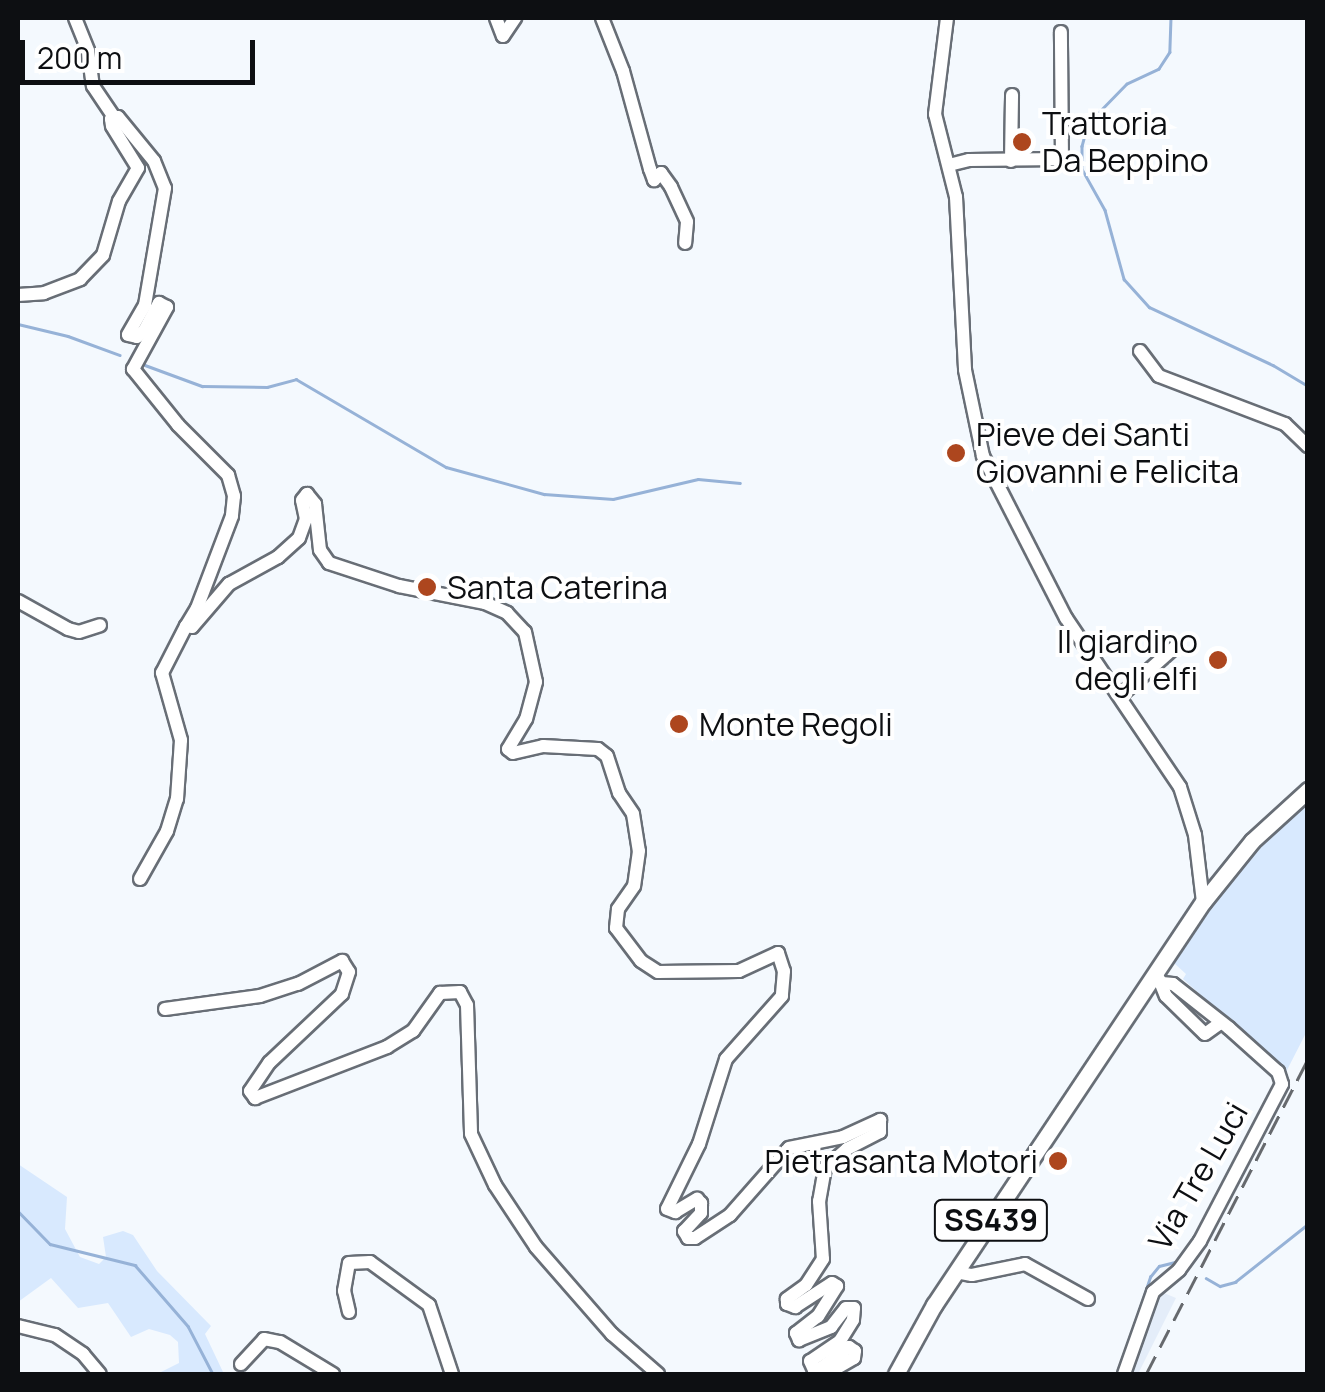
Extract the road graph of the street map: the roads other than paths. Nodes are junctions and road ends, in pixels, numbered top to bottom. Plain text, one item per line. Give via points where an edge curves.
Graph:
1 (75, 18) edge
2 (496, 18) edge
3 (516, 18) edge
4 (602, 18) edge
5 (947, 18) edge
6 (1061, 32) dead end
7 (1012, 95) dead end
8 (112, 116) junction
9 (994, 122) dead end
10 (1011, 123) junction
11 (1011, 161) junction
12 (949, 165) junction
13 (685, 242) dead end
14 (18, 295) edge
15 (1140, 352) dead end
16 (1308, 446) edge
17 (18, 601) edge
18 (100, 624) dead end
19 (186, 626) junction
20 (1176, 647) dead end
21 (1120, 696) junction
22 (1308, 790) edge
23 (140, 878) dead end
24 (1203, 902) junction
25 (1159, 978) junction
26 (165, 1009) dead end
27 (956, 1272) junction
28 (1088, 1300) dead end
29 (350, 1312) dead end
30 (18, 1326) edge
31 (241, 1364) dead end
32 (100, 1374) edge
33 (333, 1374) edge
34 (452, 1374) edge
35 (658, 1374) edge
36 (826, 1374) edge
37 (896, 1374) edge
38 (1124, 1374) edge

1 - 8 street via 93,86
2 - 3 street via 502,36
4 - 13 street via 654,180 661,173 687,222
5 - 12 street via 935,114
6 - 11 street via 1062,159
7 - 10 street
8 - 14 street via 138,168 119,201 103,256 80,279 44,294
8 - 19 street via 154,161 166,188 145,305 128,335 144,331 160,302 167,307 133,369 228,475 234,496 232,516
9 - 10 street
10 - 11 street
11 - 12 street
12 - 21 street via 960,235 965,370 983,456 1043,578
15 - 16 street via 1159,376 1286,424
17 - 18 street via 79,632
19 - 23 street via 162,674 181,740 177,798
19 - 36 street via 228,584 299,538 307,494 315,504 320,550 330,563 399,586 485,603 518,622 536,682 510,752 543,746 602,751 634,816 639,850 634,886 616,919 619,935 658,972 739,971 772,953 782,960 782,996 726,1059 698,1144 678,1191 666,1202 674,1212 691,1201 701,1203 684,1236 695,1238 730,1214 789,1148 843,1137 875,1120 882,1124 880,1132 825,1168 822,1259 787,1300 795,1307 837,1286 818,1316 796,1333 799,1340 854,1308 840,1341 810,1361 814,1370 849,1347 855,1351
20 - 21 street
21 - 24 street via 1186,802
22 - 24 main road, SS439 via 1252,841
24 - 25 main road, SS439
25 - 27 main road, SS439
25 - 38 street, Via Tre Luci via 1278,1072 1282,1084 1200,1240 1153,1292
26 - 35 street via 260,996 342,961 350,972 342,994 269,1063 250,1091 255,1098 387,1048 413,1030 440,993 460,992 467,1006 471,1134 495,1185 536,1247 612,1334
27 - 28 street via 1025,1264
27 - 37 main road, SS439
29 - 34 street via 344,1291 349,1263 370,1262 429,1305
30 - 32 street via 55,1335
31 - 33 street via 264,1339

